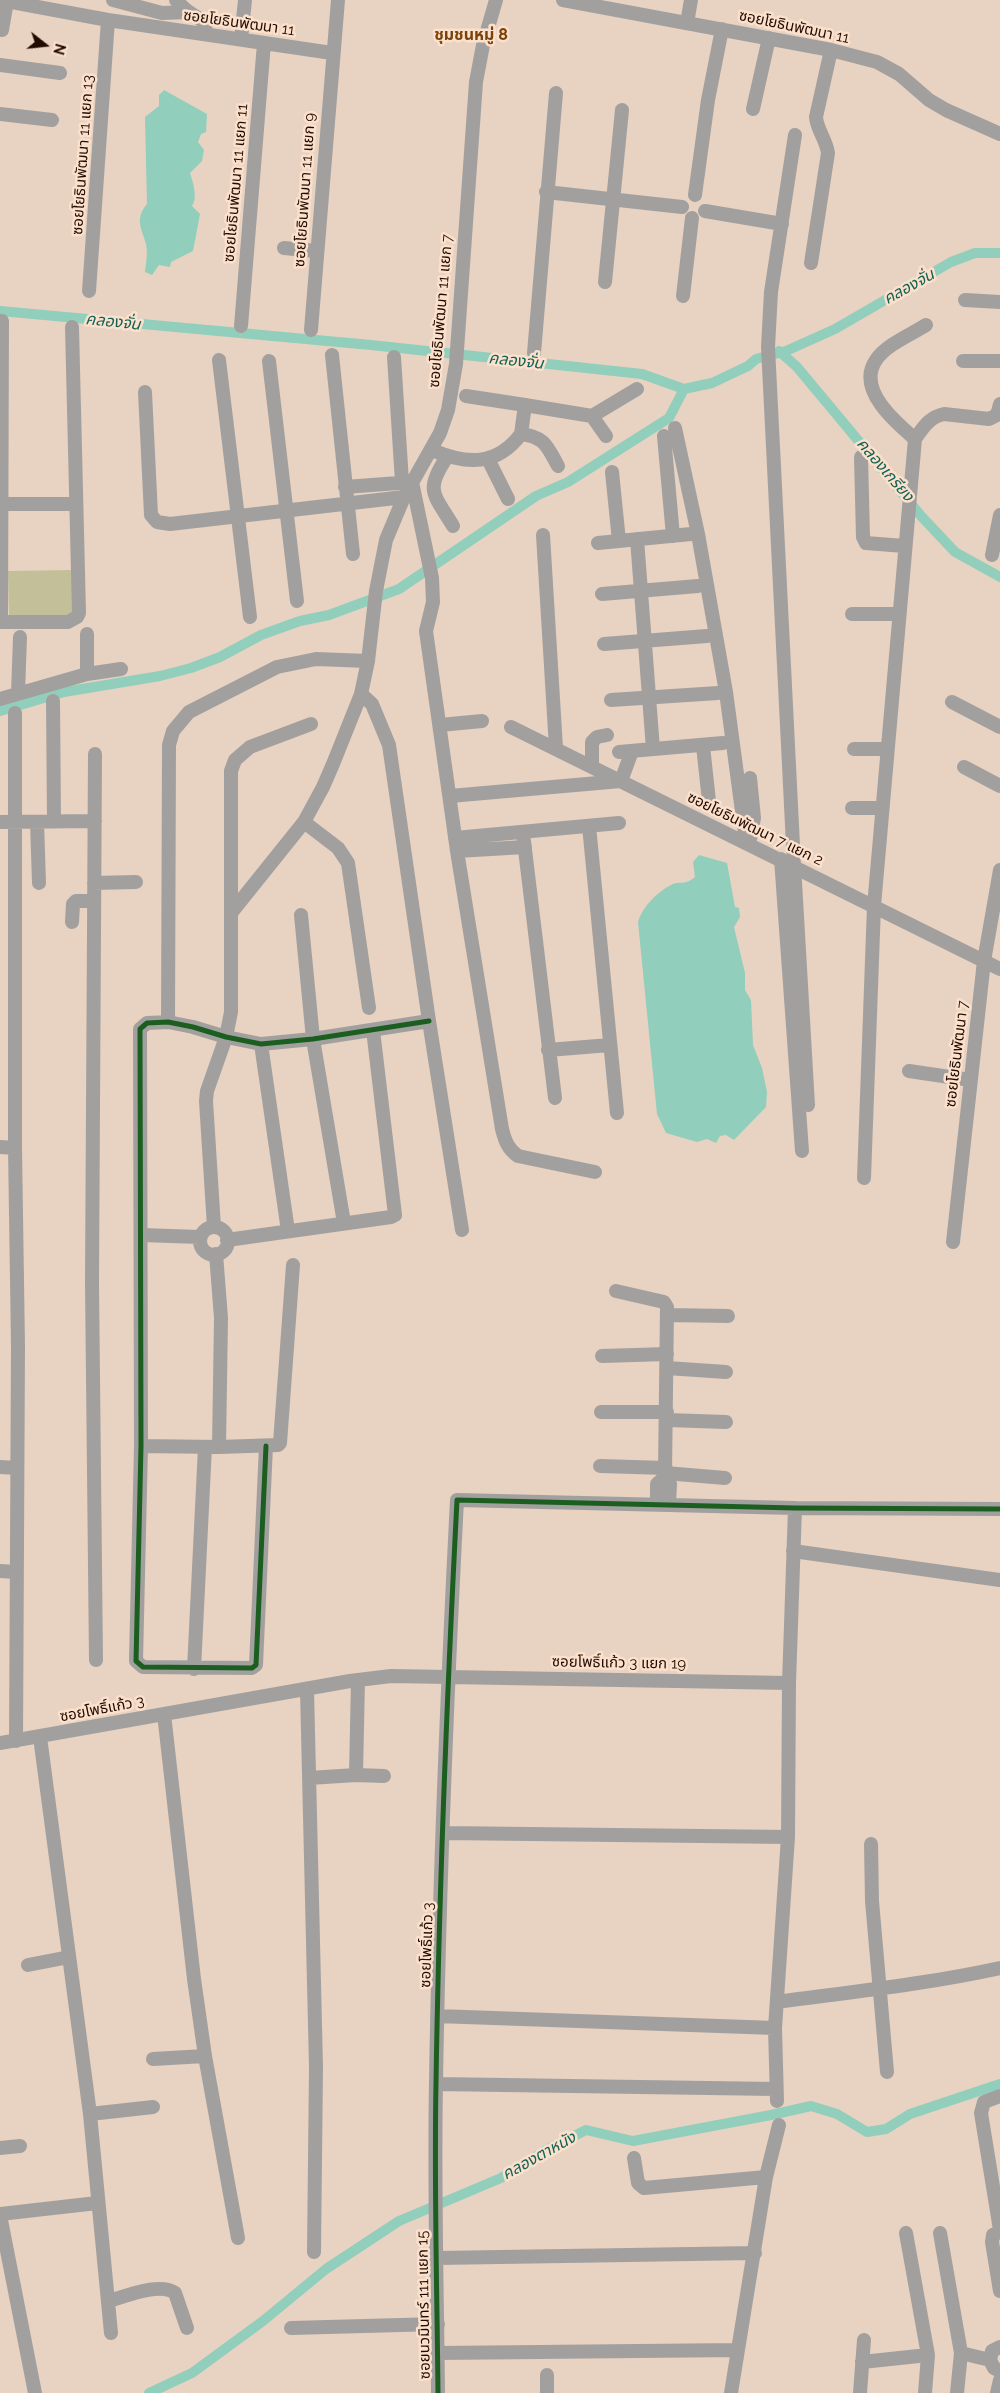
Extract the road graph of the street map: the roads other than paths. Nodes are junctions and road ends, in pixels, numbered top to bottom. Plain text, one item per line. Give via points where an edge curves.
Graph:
1 (113, 0) edge
2 (176, 0) edge
3 (246, 0) edge
4 (338, 0) edge
5 (496, 0) edge
6 (563, 0) edge
7 (691, 0) edge
8 (3, 1) edge
9 (580, 1) edge
10 (188, 12) junction
11 (108, 20) junction
12 (687, 23) junction
13 (722, 29) junction
14 (2, 30) dead end
15 (206, 34) junction
16 (769, 38) junction
17 (241, 39) junction
18 (264, 43) junction
19 (831, 50) junction
20 (332, 53) junction
21 (0, 65) edge
22 (60, 73) dead end
23 (556, 93) dead end
24 (753, 109) dead end
25 (622, 110) dead end
26 (0, 114) edge
27 (52, 120) dead end
28 (1000, 134) edge
29 (795, 135) dead end
30 (546, 192) junction
31 (695, 195) junction
32 (613, 198) junction
33 (682, 207) junction
34 (705, 211) junction
35 (692, 218) junction
36 (782, 224) junction
37 (284, 248) dead end
38 (316, 252) junction
39 (811, 263) dead end
40 (605, 282) dead end
41 (89, 291) dead end
42 (683, 296) dead end
43 (965, 300) dead end
44 (1000, 302) edge
45 (2, 321) dead end
46 (926, 325) dead end
47 (241, 326) dead end
48 (72, 327) dead end
49 (311, 330) dead end
50 (534, 353) dead end
51 (332, 355) dead end
52 (394, 357) dead end
53 (219, 360) dead end
54 (269, 361) dead end
55 (963, 361) dead end
56 (1000, 361) edge
57 (637, 389) dead end
58 (145, 392) dead end
59 (466, 396) dead end
60 (1000, 404) edge
61 (524, 405) junction
62 (592, 416) junction
63 (521, 434) junction
64 (606, 436) dead end
65 (914, 439) junction
66 (432, 450) junction
67 (446, 456) junction
68 (861, 457) dead end
69 (488, 460) junction
70 (558, 466) dead end
71 (612, 472) dead end
72 (407, 482) junction
73 (345, 487) junction
74 (404, 496) junction
75 (508, 499) dead end
76 (346, 503) junction
77 (0, 504) edge
78 (75, 504) junction
79 (286, 509) junction
80 (1000, 515) edge
81 (238, 516) junction
82 (453, 526) dead end
83 (691, 534) dead end
84 (543, 535) dead end
85 (673, 536) junction
86 (637, 539) junction
87 (619, 540) junction
88 (598, 542) dead end
89 (904, 546) junction
90 (353, 554) dead end
91 (992, 555) dead end
92 (698, 586) dead end
93 (642, 591) junction
94 (602, 594) dead end
95 (296, 601) dead end
96 (852, 614) dead end
97 (898, 614) junction
98 (250, 617) dead end
99 (0, 622) edge
100 (88, 634) dead end
101 (707, 636) dead end
102 (20, 637) dead end
103 (646, 640) junction
104 (604, 644) dead end
105 (368, 661) junction
106 (121, 669) dead end
107 (87, 674) junction
108 (18, 693) junction
109 (361, 694) junction
110 (718, 694) dead end
111 (651, 696) junction
112 (0, 699) edge
113 (611, 700) dead end
114 (53, 701) dead end
115 (952, 702) dead end
116 (15, 714) dead end
117 (482, 721) dead end
118 (311, 724) dead end
119 (440, 725) junction
120 (511, 727) dead end
121 (1000, 728) edge
122 (607, 735) dead end
123 (723, 743) dead end
124 (703, 746) junction
125 (556, 748) junction
126 (653, 749) junction
127 (854, 749) dead end
128 (887, 749) junction
129 (95, 754) dead end
130 (592, 766) junction
131 (964, 767) dead end
132 (750, 778) dead end
133 (621, 781) junction
134 (1000, 786) edge
135 (450, 796) junction
136 (709, 801) dead end
137 (852, 808) dead end
138 (882, 808) junction
139 (54, 821) junction
140 (95, 821) junction
141 (0, 822) edge
142 (15, 822) junction
143 (37, 822) junction
144 (304, 822) junction
145 (619, 823) dead end
146 (589, 826) junction
147 (524, 840) junction
148 (747, 842) junction
149 (456, 845) junction
150 (787, 862) junction
151 (1000, 870) edge
152 (136, 882) dead end
153 (39, 883) dead end
154 (94, 883) junction
155 (94, 901) junction
156 (874, 906) junction
157 (231, 913) junction
158 (301, 915) dead end
159 (72, 922) dead end
160 (984, 961) junction
161 (1000, 969) edge
162 (369, 1008) dead end
163 (428, 1021) junction
164 (168, 1022) junction
165 (373, 1030) junction
166 (226, 1037) junction
167 (313, 1040) junction
168 (261, 1044) junction
169 (610, 1045) junction
170 (548, 1050) junction
171 (909, 1071) dead end
172 (970, 1080) junction
173 (555, 1098) dead end
174 (808, 1105) dead end
175 (617, 1112) dead end
176 (0, 1147) edge
177 (15, 1148) junction
178 (802, 1151) dead end
179 (595, 1172) dead end
180 (864, 1178) dead end
181 (344, 1223) junction
182 (214, 1227) junction
183 (462, 1230) dead end
184 (288, 1231) junction
185 (141, 1236) junction
186 (200, 1237) junction
187 (227, 1240) junction
188 (953, 1242) dead end
189 (216, 1254) junction
190 (293, 1264) dead end
191 (616, 1290) dead end
192 (667, 1315) junction
193 (728, 1316) dead end
194 (602, 1356) dead end
195 (667, 1361) junction
196 (726, 1372) dead end
197 (601, 1412) dead end
198 (667, 1416) junction
199 (726, 1422) dead end
200 (141, 1446) junction
201 (266, 1446) junction
202 (205, 1447) junction
203 (219, 1448) junction
204 (600, 1466) dead end
205 (0, 1467) edge
206 (17, 1468) junction
207 (666, 1472) junction
208 (725, 1478) dead end
209 (663, 1503) junction
210 (794, 1508) junction
211 (1000, 1509) edge
212 (793, 1551) junction
213 (0, 1571) edge
214 (16, 1572) junction
215 (1000, 1580) edge
216 (96, 1660) dead end
217 (194, 1669) junction
218 (448, 1676) junction
219 (358, 1680) junction
220 (788, 1683) junction
221 (307, 1690) junction
222 (164, 1714) junction
223 (40, 1737) junction
224 (16, 1741) junction
225 (0, 1743) edge
226 (356, 1774) junction
227 (384, 1776) dead end
228 (309, 1778) junction
229 (443, 1833) junction
230 (788, 1836) junction
231 (871, 1844) dead end
232 (69, 1957) junction
233 (28, 1965) dead end
234 (1000, 1968) edge
235 (878, 1989) junction
236 (777, 2002) junction
237 (437, 2016) junction
238 (775, 2028) junction
239 (205, 2056) junction
240 (153, 2059) dead end
241 (887, 2072) dead end
242 (436, 2084) junction
243 (1000, 2096) edge
244 (153, 2107) dead end
245 (90, 2114) junction
246 (779, 2125) dead end
247 (20, 2146) dead end
248 (0, 2148) edge
249 (634, 2158) dead end
250 (766, 2177) junction
251 (98, 2202) junction
252 (0, 2215) edge
253 (436, 2216) joint
254 (1000, 2231) edge
255 (906, 2233) dead end
256 (940, 2233) dead end
257 (238, 2238) dead end
258 (314, 2252) dead end
259 (755, 2253) junction
260 (436, 2258) junction
261 (1000, 2291) edge
262 (109, 2301) junction
263 (438, 2324) junction
264 (187, 2328) dead end
265 (291, 2328) dead end
266 (111, 2333) dead end
267 (864, 2340) dead end
268 (1000, 2347) edge
269 (738, 2350) junction
270 (438, 2353) junction
271 (962, 2353) junction
272 (928, 2355) junction
273 (990, 2360) junction
274 (862, 2362) junction
275 (1000, 2371) edge
276 (547, 2375) dead end
277 (1000, 2380) edge
278 (34, 2393) edge
279 (438, 2393) edge
280 (547, 2393) edge
281 (731, 2393) edge
282 (860, 2393) edge
283 (925, 2393) edge
284 (957, 2393) edge
285 (997, 2393) edge

1 - 10 street via 162,13
2 - 10 street
3 - 17 street
4 - 20 street
5 - 66 street, ซอยโยธินพัฒนา 11 แยก 7 via 476,82 456,364 448,410
6 - 9 street, ซอยโยธินพัฒนา 11
7 - 12 street
8 - 11 street, ซอยโยธินพัฒนา 11
8 - 14 street
9 - 12 street, ซอยโยธินพัฒนา 11
10 - 15 street via 204,22
11 - 15 street, ซอยโยธินพัฒนา 11
11 - 41 street, ซอยโยธินพัฒนา 11 แยก 13
12 - 13 street, ซอยโยธินพัฒนา 11
13 - 16 street, ซอยโยธินพัฒนา 11
13 - 31 street
15 - 17 street, ซอยโยธินพัฒนา 11
16 - 19 street, ซอยโยธินพัฒนา 11
16 - 24 street
17 - 18 street, ซอยโยธินพัฒนา 11
18 - 20 street, ซอยโยธินพัฒนา 11
18 - 47 street, ซอยโยธินพัฒนา 11 แยก 11
19 - 28 street, ซอยโยธินพัฒนา 11 via 890,68 929,100 961,119
19 - 39 street via 816,117 828,153
20 - 38 street, ซอยโยธินพัฒนา 11 แยก 9
21 - 22 street
23 - 30 street
25 - 32 street
26 - 27 street
29 - 36 street
30 - 32 street
30 - 50 street
31 - 33 street via 684,199
31 - 34 street via 704,200
32 - 33 street
32 - 40 street
33 - 35 street via 686,216
34 - 35 street via 701,216
34 - 36 street
35 - 42 street
36 - 150 street via 769,310 768,347
37 - 38 street
38 - 49 street, ซอยโยธินพัฒนา 11 แยก 9
43 - 44 street
45 - 77 street
46 - 65 street via 884,351 876,360 870,379 877,398 894,421
48 - 78 street
51 - 73 street
52 - 72 street
53 - 81 street
54 - 79 street
55 - 56 street
57 - 62 street
58 - 81 street via 153,519 170,524
59 - 61 street
60 - 65 street via 997,415 989,419 938,415
61 - 62 street
61 - 63 street
62 - 64 street
63 - 69 street via 508,450
63 - 70 street via 541,439
65 - 89 street
66 - 67 street
66 - 72 street, ซอยโยธินพัฒนา 11 แยก 7
67 - 69 street
67 - 82 street via 436,472 433,486
68 - 89 street via 863,537 866,543 874,545
69 - 75 street
71 - 87 street
72 - 73 street
72 - 74 street, ซอยโยธินพัฒนา 11 แยก 7
72 - 119 street via 432,578 434,602 426,631
73 - 76 street
74 - 76 street
74 - 105 street, ซอยโยธินพัฒนา 11 แยก 7 via 386,540
76 - 79 street
76 - 90 street
77 - 78 street
77 - 99 street
78 - 99 street via 80,608 77,618 68,622
79 - 81 street
79 - 95 street
80 - 91 street
81 - 98 street
83 - 85 street
84 - 125 street
85 - 86 street
85 - 148 street via 670,432 693,507 726,692
86 - 87 street
86 - 93 street
87 - 88 street
89 - 97 street
92 - 93 street
93 - 94 street
93 - 103 street
96 - 97 street
97 - 128 street
100 - 107 street
101 - 103 street
102 - 108 street
103 - 104 street
103 - 111 street
105 - 109 street, ซอยโยธินพัฒนา 11 แยก 7
105 - 164 street via 316,659 277,668 189,712 173,731 169,745
106 - 107 street
107 - 108 street
108 - 112 street
109 - 144 street, ซอยโยธินพัฒนา 11 แยก 7 via 324,787
109 - 163 street via 372,704 389,745
110 - 111 street
111 - 113 street
111 - 126 street
114 - 139 street
115 - 121 street
116 - 142 street
117 - 119 street
118 - 157 street via 250,747 235,760 230,786
119 - 135 street
120 - 125 street, ซอยโยธินพัฒนา 7 แยก 2
122 - 130 street via 592,742
123 - 124 street
124 - 126 street
124 - 136 street
125 - 130 street, ซอยโยธินพัฒนา 7 แยก 2
126 - 133 street via 626,752
127 - 128 street
128 - 138 street
129 - 140 street
130 - 133 street, ซอยโยธินพัฒนา 7 แยก 2
131 - 134 street
132 - 148 street via 754,818
133 - 135 street
133 - 148 street, ซอยโยธินพัฒนา 7 แยก 2
135 - 149 street
137 - 138 street
138 - 156 street
139 - 140 street
139 - 143 street
140 - 154 street
141 - 142 street
142 - 143 street
142 - 177 street
143 - 153 street
144 - 157 street, ซอยโยธินพัฒนา 11 แยก 7
144 - 162 street via 338,848 348,863
145 - 146 street
146 - 147 street
146 - 169 street
147 - 149 street
147 - 170 street
148 - 150 street, ซอยโยธินพัฒนา 7 แยก 2
149 - 179 street via 506,1144 518,1156
150 - 156 street, ซอยโยธินพัฒนา 7 แยก 2
150 - 174 street
150 - 178 street
151 - 160 street, ซอยโยธินพัฒนา 7
152 - 154 street
154 - 155 street
155 - 159 street via 76,902
155 - 216 street via 92,1283
156 - 160 street, ซอยโยธินพัฒนา 7 แยก 2
156 - 180 street
157 - 166 street via 231,1012
158 - 167 street
160 - 161 street, ซอยโยธินพัฒนา 7 แยก 2
160 - 172 street, ซอยโยธินพัฒนา 7
163 - 165 street
163 - 183 street
164 - 166 street
164 - 185 street via 148,1023 140,1030
165 - 167 street
165 - 181 street via 396,1213 391,1217
166 - 168 street
166 - 182 street via 207,1091 205,1112
167 - 168 street
167 - 181 street
168 - 184 street
169 - 170 street
169 - 175 street
170 - 173 street
171 - 172 street
172 - 188 street, ซอยโยธินพัฒนา 7
176 - 177 street
177 - 206 street
181 - 184 street
182 - 186 street via 207,1228
182 - 187 street via 223,1230
184 - 187 street
185 - 186 street
185 - 200 street
186 - 189 street via 202,1248 209,1254
187 - 189 street via 224,1249
189 - 203 street via 221,1318
190 - 201 street via 281,1440 278,1445
191 - 192 street via 664,1302
192 - 193 street
192 - 195 street
194 - 195 street
195 - 196 street
195 - 198 street
197 - 198 street
198 - 199 street
198 - 207 street
200 - 202 street
200 - 217 street via 136,1661 143,1667
201 - 203 street
201 - 217 street via 256,1665 252,1668
202 - 203 street
202 - 217 street
204 - 207 street
205 - 206 street
206 - 214 street
207 - 208 street
207 - 209 street via 670,1484
209 - 210 street
209 - 218 street via 457,1500
210 - 211 street
210 - 212 street
212 - 215 street
212 - 220 street
213 - 214 street
214 - 224 street
218 - 219 street, ซอยโพธิ์แก้ว 3 via 391,1676
218 - 220 street, ซอยโพธิ์แก้ว 3 แยก 19
218 - 229 street, ซอยโพธิ์แก้ว 3
219 - 221 street, ซอยโพธิ์แก้ว 3
219 - 226 street
220 - 230 street
221 - 222 street, ซอยโพธิ์แก้ว 3
221 - 228 street
222 - 223 street, ซอยโพธิ์แก้ว 3
222 - 239 street
223 - 224 street, ซอยโพธิ์แก้ว 3
223 - 232 street
224 - 225 street, ซอยโพธิ์แก้ว 3
226 - 227 street
226 - 228 street
228 - 258 street via 316,2067
229 - 230 street
229 - 237 street, ซอยโพธิ์แก้ว 3
230 - 236 street
231 - 235 street
232 - 233 street
232 - 245 street
234 - 235 street
235 - 236 street
235 - 241 street
236 - 238 street
237 - 238 street
237 - 242 street, ซอยโพธิ์แก้ว 3
238 - 242 street via 777,2095
239 - 240 street
239 - 257 street
242 - 253 street, ซอยโพธิ์แก้ว 3
243 - 254 street via 984,2102 981,2113
244 - 245 street
245 - 251 street
246 - 250 street
247 - 248 street
249 - 250 street via 638,2183 644,2188
250 - 259 street
251 - 252 street
251 - 262 street
252 - 278 street
253 - 260 street, ซอยนวมินทร์ 111 แยก 15
254 - 261 street via 992,2239
255 - 272 street
256 - 271 street
259 - 260 street
259 - 269 street
260 - 263 street, ซอยนวมินทร์ 111 แยก 15
262 - 264 street via 135,2292 172,2290
262 - 266 street
263 - 265 street
263 - 270 street, ซอยนวมินทร์ 111 แยก 15
267 - 274 street
268 - 273 street via 992,2351
269 - 270 street
269 - 281 street
270 - 279 street, ซอยนวมินทร์ 111 แยก 15
271 - 273 street
271 - 284 street
272 - 274 street
272 - 283 street
273 - 275 street
274 - 282 street
276 - 280 street
277 - 285 street

